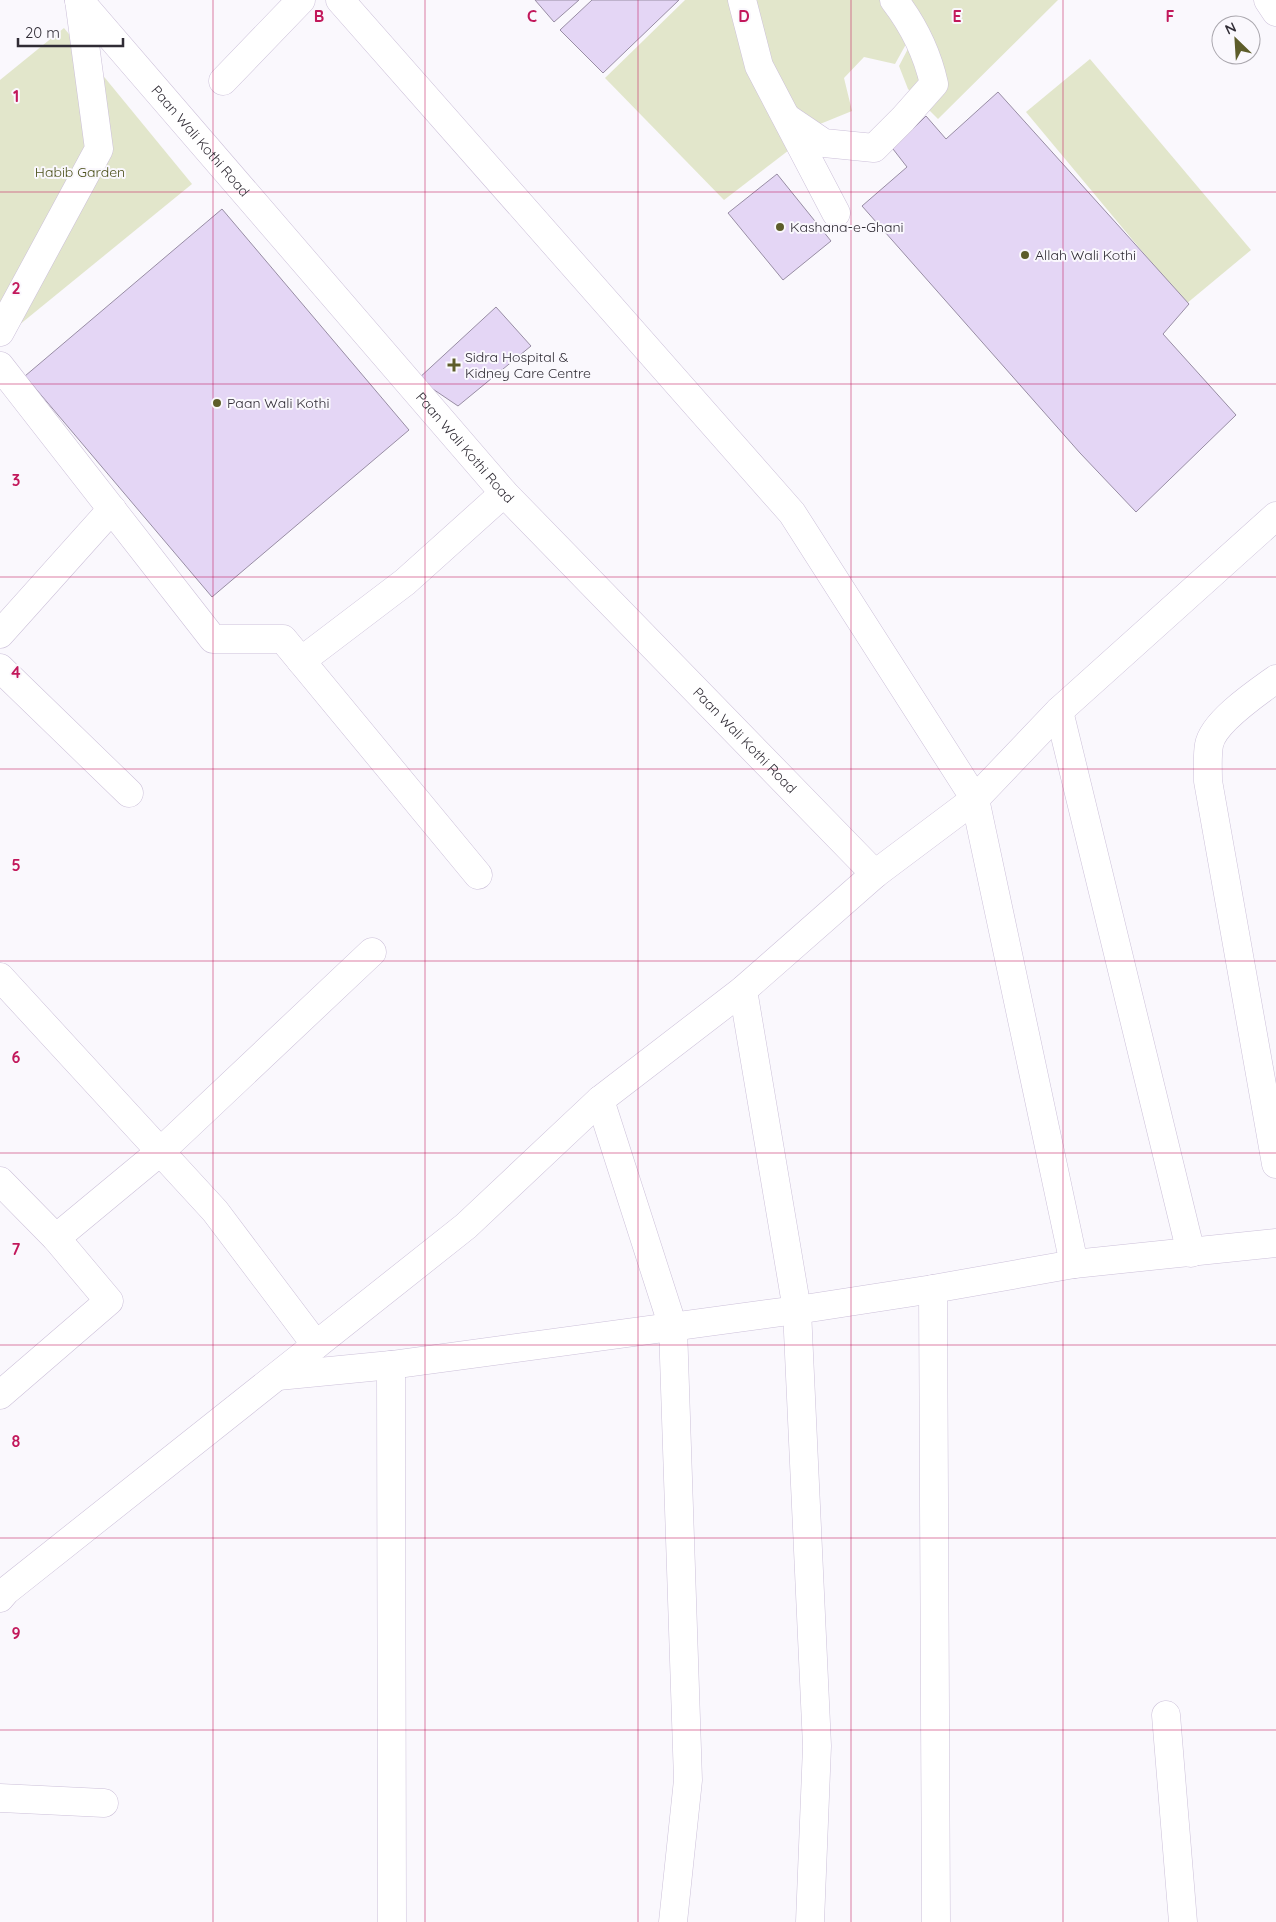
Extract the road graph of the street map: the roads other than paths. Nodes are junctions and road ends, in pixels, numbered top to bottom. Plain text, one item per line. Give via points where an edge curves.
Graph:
1 (79, 0) edge
2 (301, 0) edge
3 (340, 0) edge
4 (742, 0) edge
5 (894, 0) edge
6 (1268, 0) edge
7 (1276, 12) edge
8 (223, 81) dead end
9 (786, 118) junction
10 (836, 213) dead end
11 (0, 332) edge
12 (0, 366) edge
13 (504, 493) junction
14 (112, 508) junction
15 (1276, 516) edge
16 (0, 634) edge
17 (301, 661) junction
18 (0, 668) edge
19 (1276, 679) edge
20 (1059, 711) junction
21 (129, 793) dead end
22 (975, 799) junction
23 (875, 874) junction
24 (478, 875) dead end
25 (372, 952) dead end
26 (0, 977) edge
27 (743, 990) junction
28 (600, 1100) junction
29 (161, 1151) junction
30 (1276, 1164) edge
31 (0, 1182) edge
32 (56, 1238) junction
33 (1276, 1243) edge
34 (1191, 1253) junction
35 (1074, 1264) junction
36 (933, 1289) junction
37 (798, 1310) junction
38 (673, 1327) junction
39 (316, 1345) junction
40 (390, 1365) junction
41 (278, 1376) junction
42 (0, 1395) edge
43 (2, 1591) edge
44 (1166, 1715) dead end
45 (0, 1798) edge
46 (104, 1803) dead end
47 (392, 1922) edge
48 (673, 1922) edge
49 (810, 1922) edge
50 (936, 1922) edge
51 (1182, 1922) edge

1 - 11 street via 99,149
1 - 13 street, Paan Wali Kothi Road
2 - 8 street
3 - 22 street via 792,513
4 - 9 street via 760,66
5 - 9 street via 907,17 928,58 934,84 903,119 874,148 824,143
6 - 7 street
9 - 10 street
12 - 14 street
13 - 17 street via 405,582
13 - 23 street, Paan Wali Kothi Road
14 - 16 street
14 - 17 street via 214,639 283,638
15 - 20 street
17 - 24 street
18 - 21 street
19 - 30 street via 1224,721 1209,743 1208,780
20 - 22 street
20 - 34 street
22 - 23 street
22 - 35 street
23 - 27 street
25 - 29 street
26 - 29 street
27 - 28 street
27 - 37 street
28 - 38 street
28 - 39 street via 466,1226
29 - 32 street
29 - 39 street via 215,1211
31 - 32 street
32 - 42 street via 109,1301
33 - 34 street
34 - 35 street
35 - 36 street
36 - 37 street
36 - 50 street
37 - 38 street
37 - 49 street via 817,1746
38 - 40 street
38 - 48 street via 688,1780
39 - 41 street
40 - 41 street
40 - 47 street
41 - 43 street
44 - 51 street
45 - 46 street

